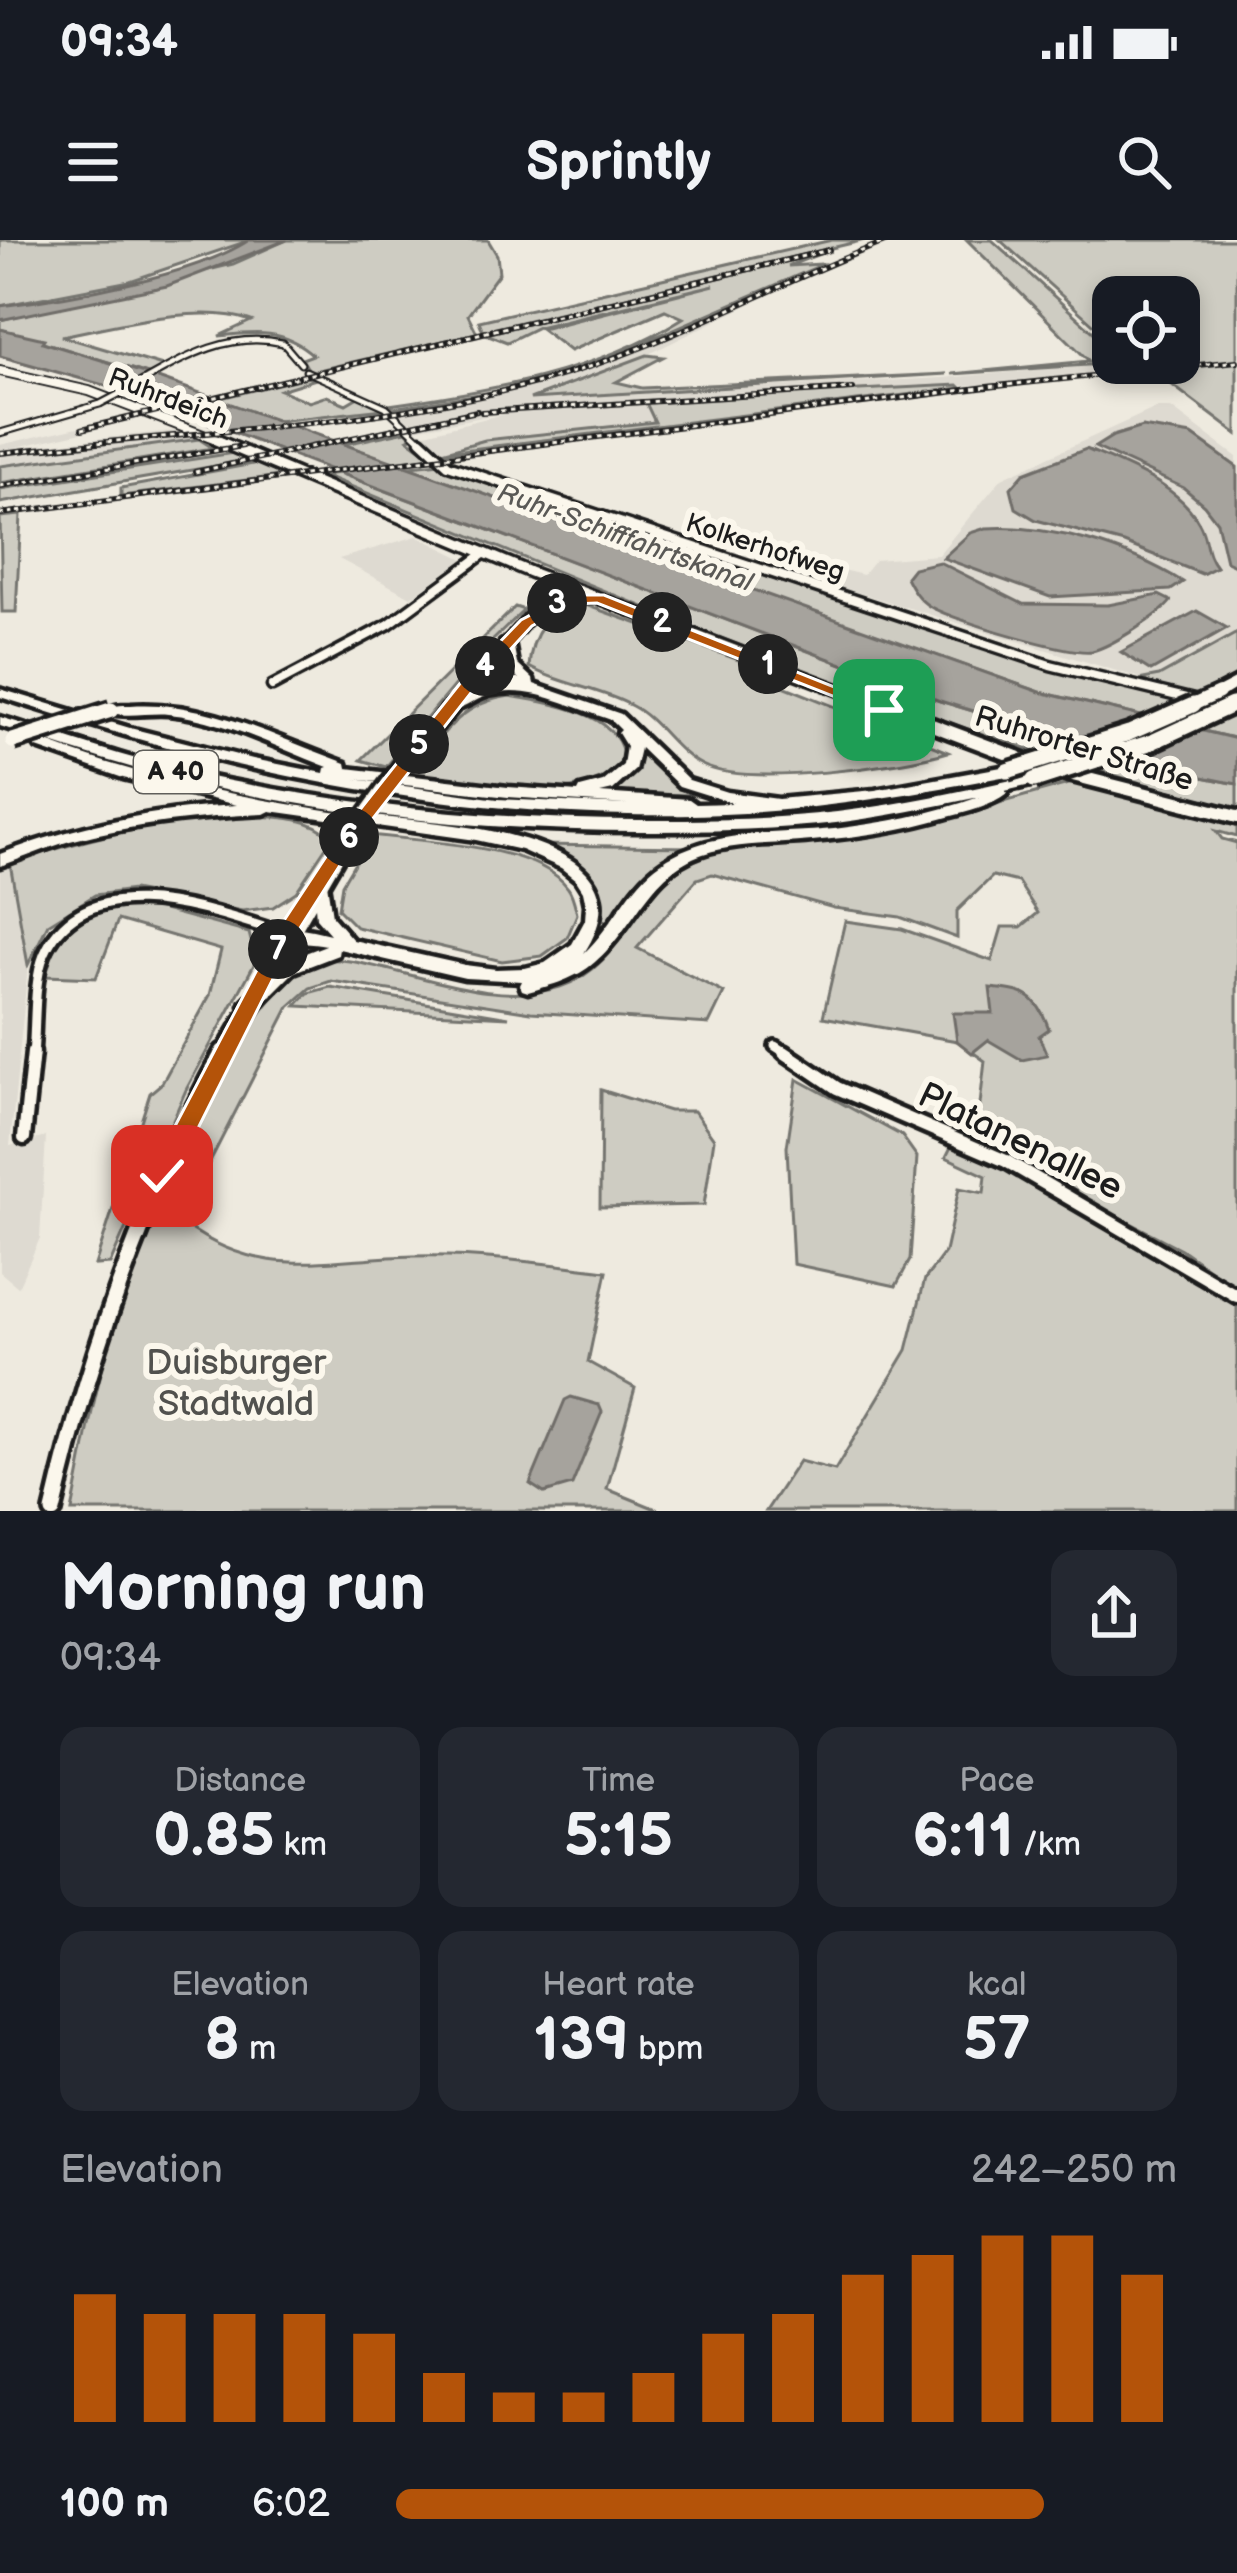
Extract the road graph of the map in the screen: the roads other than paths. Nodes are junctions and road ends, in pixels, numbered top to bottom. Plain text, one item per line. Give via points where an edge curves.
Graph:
1 (0, 371) edge
2 (2, 420) edge
3 (4, 432) edge
4 (318, 478) joint
5 (485, 553) junction
6 (530, 572) junction
7 (567, 585) junction
8 (598, 598) junction
9 (546, 603) junction
10 (507, 642) junction
11 (478, 674) junction
12 (1237, 682) edge
13 (272, 686) dead end
14 (537, 687) junction
15 (518, 688) junction
16 (0, 693) edge
17 (1237, 706) edge
18 (449, 709) junction
19 (0, 724) edge
20 (4, 746) edge
21 (244, 761) junction
22 (379, 777) junction
23 (1034, 780) junction
24 (552, 796) junction
25 (793, 806) junction
26 (747, 810) junction
27 (302, 812) junction
28 (1237, 817) edge
29 (636, 828) junction
30 (422, 830) junction
31 (0, 860) edge
32 (321, 881) junction
33 (286, 934) junction
34 (353, 945) junction
35 (332, 950) junction
36 (249, 1006) junction
37 (775, 1046) dead end
38 (24, 1138) dead end
39 (1237, 1296) edge
40 (53, 1511) edge

1 - 4 main road, Ruhrdeich via 89,391
2 - 3 street
3 - 17 street, Kolkerhofweg, bridge via 100,404 222,342 277,340 302,365 386,407 448,465 1050,665
4 - 5 main road, Ruhrorter Straße
5 - 6 main road, Ruhrorter Straße
5 - 13 street via 389,624
6 - 7 main road, Ruhrorter Straße
6 - 9 main road
7 - 8 main road, Ruhrorter Straße
7 - 9 main road
8 - 9 main road
8 - 28 main road, Ruhrorter Straße via 1038,765
9 - 10 main road
10 - 11 main road
10 - 14 highway via 511,665
11 - 14 highway
11 - 15 highway
11 - 18 main road
12 - 25 highway, A 40, bridge via 1129,733 1007,771
14 - 25 highway via 616,717 684,783
15 - 18 highway
15 - 24 highway via 605,718 633,746 630,767 617,781
16 - 21 highway, A 40 via 171,748
17 - 23 highway, A 40, bridge
18 - 32 main road, bridge
19 - 27 highway via 111,768
19 - 29 highway, A 40 via 280,794
20 - 22 highway, bridge via 111,710 158,707 207,714
21 - 22 highway
21 - 26 highway, A 40 via 457,802 626,813
22 - 24 highway
23 - 29 highway, A 40 via 812,820
23 - 35 highway via 903,822 685,855 652,880 590,961 549,981 483,985
24 - 26 highway
25 - 26 highway, A 40
27 - 30 highway
27 - 31 highway via 139,819
29 - 30 highway
30 - 34 highway via 566,863 594,896 585,942 560,965 514,977
32 - 33 main road
32 - 34 highway via 324,918
33 - 34 highway
33 - 35 highway
33 - 36 main road
33 - 38 street via 147,899 104,902 78,914 43,957
35 - 36 highway via 288,967
36 - 40 main road via 162,1176 98,1331
37 - 39 street, Platanenallee via 837,1088 1006,1161

